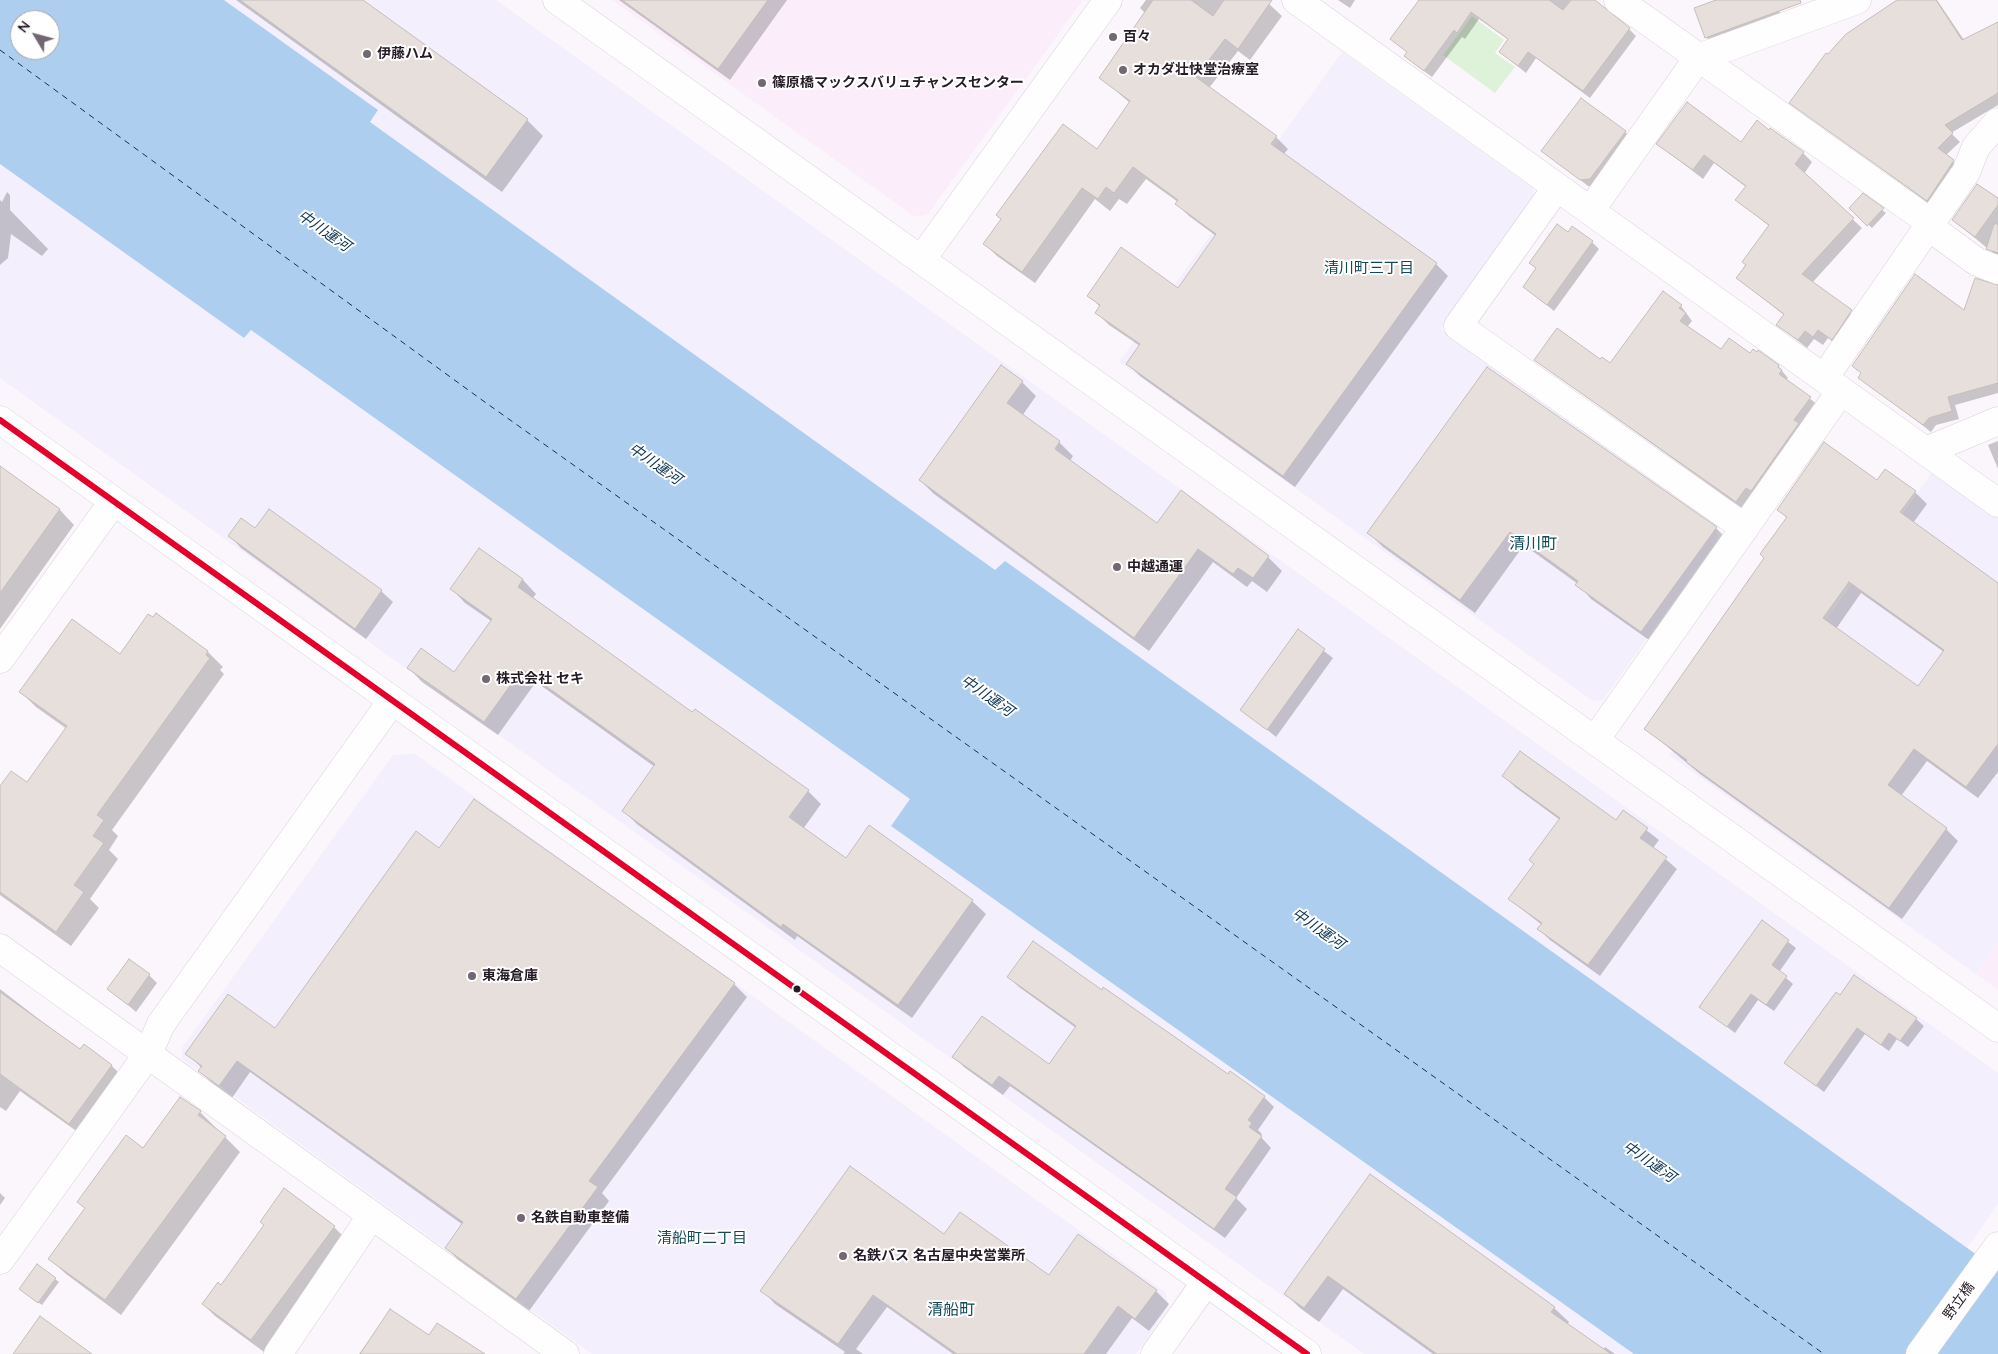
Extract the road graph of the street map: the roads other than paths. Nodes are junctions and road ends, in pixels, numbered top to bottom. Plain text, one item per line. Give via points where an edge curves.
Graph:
1 (557, 0) edge
2 (1108, 0) edge
3 (1296, 0) edge
4 (1618, 0) edge
5 (1857, 0) edge
6 (1698, 58) junction
7 (1998, 122) edge
8 (1557, 187) junction
9 (1590, 210) junction
10 (1929, 225) junction
11 (921, 260) junction
12 (1998, 270) edge
13 (1832, 384) junction
14 (0, 420) edge
15 (1998, 421) edge
16 (1926, 451) junction
17 (113, 502) junction
18 (1998, 503) edge
19 (1745, 528) junction
20 (0, 659) edge
21 (392, 701) junction
22 (1594, 740) junction
23 (0, 948) edge
24 (1998, 1028) edge
25 (148, 1054) junction
26 (372, 1215) junction
27 (1998, 1247) edge
28 (0, 1260) edge
29 (1206, 1282) junction
30 (558, 1352) edge
31 (278, 1354) edge
32 (1155, 1354) edge
33 (1307, 1354) edge
34 (1920, 1354) edge

1 - 11 street
2 - 11 street
3 - 8 street
4 - 6 street
5 - 6 street
6 - 9 street
6 - 10 street
7 - 10 street via 1976,147 1966,172
8 - 9 street
8 - 19 street via 1458,326
9 - 13 street
10 - 12 street via 1977,262
10 - 13 street
11 - 22 street
13 - 16 street
13 - 19 street
14 - 17 street
15 - 16 street
16 - 18 street
17 - 20 street
17 - 21 street
19 - 22 street
21 - 25 street via 160,1024
21 - 29 street
22 - 24 street
23 - 25 street
25 - 26 street
25 - 28 street
26 - 30 street
26 - 31 street
27 - 34 street, 野立橋
29 - 32 street
29 - 33 street

